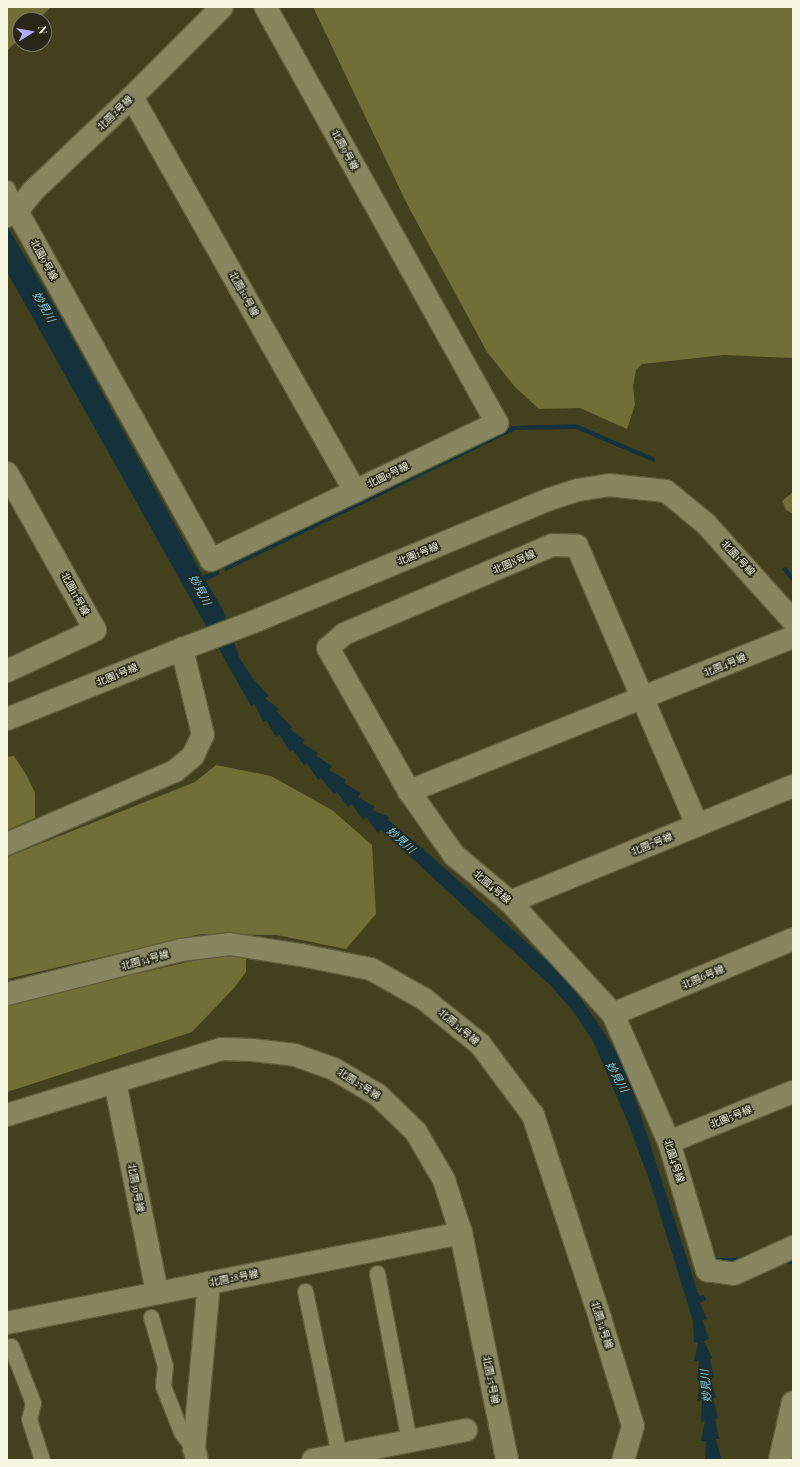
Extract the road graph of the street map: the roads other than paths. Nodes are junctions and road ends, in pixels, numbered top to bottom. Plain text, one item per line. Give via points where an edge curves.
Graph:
1 (222, 7) edge
2 (265, 7) edge
3 (132, 97) junction
4 (7, 188) edge
5 (12, 213) edge
6 (7, 473) edge
7 (355, 491) junction
8 (793, 620) edge
9 (793, 637) edge
10 (182, 649) junction
11 (7, 671) edge
12 (642, 698) junction
13 (7, 719) edge
14 (793, 786) edge
15 (409, 791) junction
16 (697, 825) junction
17 (7, 844) edge
18 (510, 902) junction
19 (793, 940) edge
20 (7, 994) edge
21 (613, 1014) junction
22 (115, 1082) junction
23 (793, 1092) edge
24 (7, 1115) edge
25 (669, 1142) junction
26 (461, 1233) junction
27 (793, 1247) edge
28 (377, 1273) dead end
29 (209, 1283) junction
30 (305, 1291) dead end
31 (157, 1293) junction
32 (151, 1317) dead end
33 (7, 1323) edge
34 (11, 1346) dead end
35 (793, 1402) edge
36 (466, 1430) dead end
37 (409, 1441) junction
38 (196, 1454) edge
39 (322, 1458) edge
40 (42, 1460) edge
41 (507, 1460) edge
42 (623, 1460) edge
43 (780, 1460) edge

1 - 3 street, 北園2号線
2 - 7 street, 北園9号線 via 497,423
3 - 5 street, 北園2号線
3 - 7 street, 北園10号線
4 - 5 lane
5 - 7 street, 北園9号線 via 211,560
6 - 11 street, 北園11号線 via 95,630
8 - 10 street, 北園1号線 via 706,524 666,491 609,486 578,490 550,499
9 - 12 street, 北園4号線
10 - 13 street, 北園1号線
10 - 17 street via 203,735 193,756 175,771
12 - 15 street, 北園4号線
12 - 15 street, 北園8号線 via 577,546 553,545 344,634 328,648
12 - 16 street, 北園8号線
14 - 16 street, 北園7号線
15 - 18 street, 北園4号線 via 454,855
16 - 18 street, 北園7号線
18 - 21 street, 北園4号線
19 - 21 street, 北園6号線
20 - 42 street, 北園34号線 via 181,950 229,944 370,969 424,999 480,1044 533,1115 633,1426
21 - 25 street, 北園4号線
22 - 24 street, 北園25号線
22 - 26 street, 北園25号線 via 221,1049 295,1055 334,1069 378,1095 416,1132 444,1180
22 - 31 street, 北園39号線
23 - 25 street, 北園5号線
25 - 27 street, 北園4号線 via 707,1270 734,1274
26 - 29 street, 北園28号線
26 - 41 street, 北園25号線
28 - 37 lane
29 - 31 street, 北園28号線
29 - 38 street
30 - 39 lane
31 - 33 street, 北園28号線
32 - 38 lane via 165,1366 163,1386 181,1432
34 - 40 lane via 33,1403 29,1419
35 - 43 street
36 - 37 street
37 - 39 street

